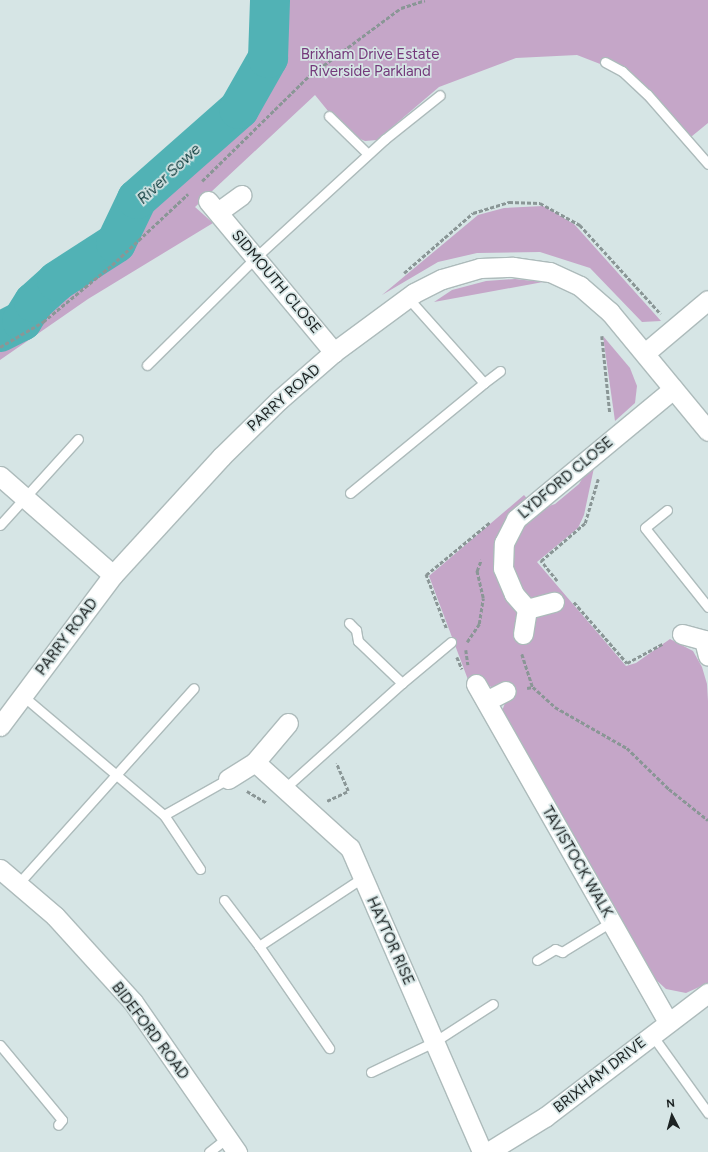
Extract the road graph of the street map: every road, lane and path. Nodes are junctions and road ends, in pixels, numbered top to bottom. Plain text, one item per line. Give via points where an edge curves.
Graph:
1 (425, 0) edge
2 (605, 62) dead end
3 (440, 95) dead end
4 (329, 116) dead end
5 (368, 154) junction
6 (708, 164) edge
7 (198, 184) dead end
8 (193, 190) dead end
9 (241, 195) dead end
10 (255, 258) junction
11 (408, 298) junction
12 (708, 300) edge
13 (598, 302) junction
14 (0, 347) edge
15 (334, 352) junction
16 (645, 353) junction
17 (147, 365) dead end
18 (500, 371) dead end
19 (484, 384) junction
20 (673, 389) junction
21 (708, 431) edge
22 (78, 439) dead end
23 (613, 439) junction
24 (0, 476) edge
25 (598, 478) dead end
26 (350, 492) dead end
27 (24, 497) junction
28 (667, 510) dead end
29 (492, 520) dead end
30 (0, 525) edge
31 (482, 556) dead end
32 (113, 575) junction
33 (562, 595) junction
34 (708, 606) edge
35 (527, 608) junction
36 (349, 623) dead end
37 (524, 634) joint
38 (682, 634) joint
39 (452, 642) junction
40 (707, 645) edge
41 (462, 670) dead end
42 (402, 683) junction
43 (476, 684) joint
44 (533, 687) junction
45 (194, 688) dead end
46 (506, 691) joint
47 (23, 696) junction
48 (486, 701) junction
49 (288, 723) dead end
50 (0, 726) edge
51 (329, 747) junction
52 (255, 762) junction
53 (116, 772) junction
54 (228, 780) joint
55 (285, 788) junction
56 (309, 809) junction
57 (164, 814) junction
58 (708, 820) edge
59 (200, 869) dead end
60 (6, 876) edge
61 (362, 878) junction
62 (224, 900) dead end
63 (611, 922) junction
64 (259, 946) junction
65 (537, 960) dead end
66 (708, 993) edge
67 (493, 1004) dead end
68 (668, 1022) junction
69 (652, 1035) junction
70 (434, 1042) junction
71 (0, 1044) edge
72 (329, 1048) dead end
73 (371, 1072) dead end
74 (708, 1113) edge
75 (58, 1125) dead end
76 (232, 1145) edge
77 (209, 1152) edge
78 (482, 1152) edge
79 (488, 1152) edge

1 - 7 path via 401,8 309,76
2 - 6 lane via 622,71 647,94
3 - 5 lane
4 - 5 lane
5 - 10 lane
8 - 14 path via 112,265 43,322
9 - 10 street, SIDMOUTH CLOSE via 213,206
10 - 15 street, SIDMOUTH CLOSE
10 - 17 lane
11 - 13 street, PARRY ROAD via 442,279 457,274 480,268 513,266 550,272 580,286
11 - 15 street, PARRY ROAD
11 - 19 lane
12 - 16 street
13 - 16 street, PARRY ROAD via 610,312
13 - 23 path
15 - 32 street, PARRY ROAD via 279,400 221,457
16 - 20 street
18 - 19 lane
19 - 26 lane
20 - 21 street
20 - 23 street, LYDFORD CLOSE
22 - 27 lane
23 - 35 street, LYDFORD CLOSE via 516,519 504,544 503,568 514,594
24 - 27 street
25 - 33 path via 585,523 541,561
27 - 30 lane
27 - 32 street
28 - 34 lane via 645,528
29 - 39 path via 426,575
31 - 43 path via 477,571 483,598 479,624 466,643 466,658
32 - 47 street, PARRY ROAD
33 - 35 street
33 - 38 path via 627,663
35 - 37 street
36 - 42 lane via 356,630 358,641
37 - 44 path via 522,655
38 - 40 street
39 - 41 path
39 - 42 lane
42 - 51 lane
43 - 48 street, TAVISTOCK WALK
44 - 46 path
44 - 58 path via 555,707 627,748 669,789
45 - 53 lane
46 - 48 street
47 - 50 street, PARRY ROAD
47 - 53 lane
48 - 63 street, TAVISTOCK WALK
49 - 52 street
51 - 55 lane
51 - 56 path via 348,791
52 - 54 street
52 - 55 street, HAYTOR RISE
53 - 57 lane
53 - 60 lane
54 - 57 lane
55 - 56 street, HAYTOR RISE
56 - 61 street, HAYTOR RISE via 350,848
57 - 59 lane
60 - 76 street, BIDEFORD ROAD via 55,916 133,1002
61 - 64 lane
61 - 70 street, HAYTOR RISE
62 - 64 lane
63 - 65 lane via 562,952 556,949
63 - 68 street, TAVISTOCK WALK
64 - 72 lane
66 - 68 street, BRIXHAM DRIVE
67 - 70 lane
68 - 69 street, BRIXHAM DRIVE
69 - 74 lane
69 - 79 street, BRIXHAM DRIVE via 545,1117
70 - 73 lane
70 - 78 street, HAYTOR RISE
71 - 75 lane via 62,1120
76 - 77 lane

